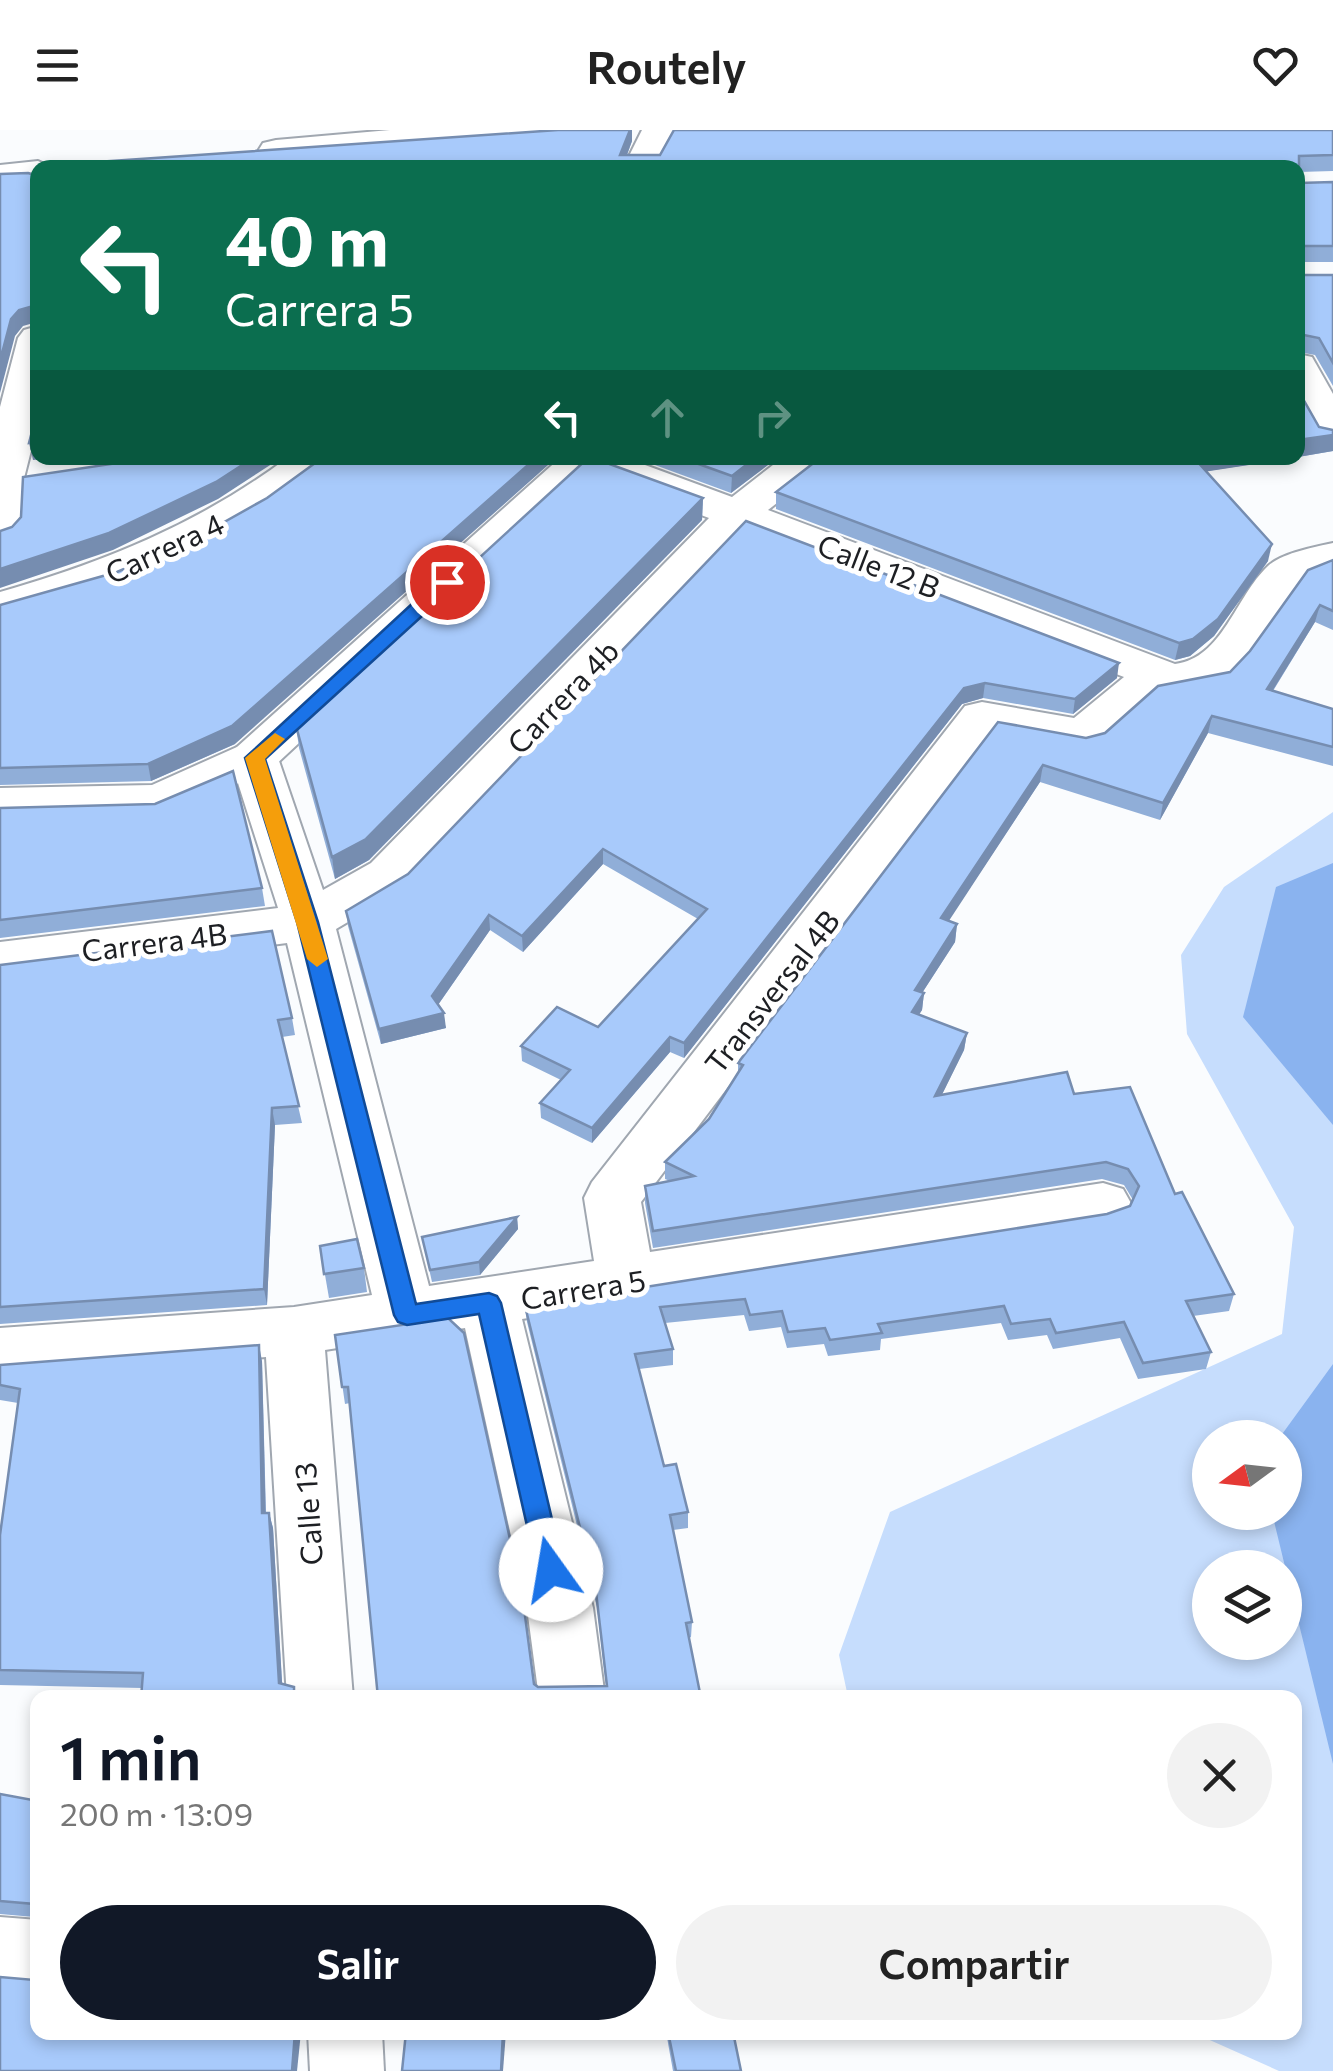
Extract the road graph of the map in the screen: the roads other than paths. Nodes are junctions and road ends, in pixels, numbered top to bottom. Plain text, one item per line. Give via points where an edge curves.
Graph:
1 (577, 130) edge
2 (660, 130) edge
3 (242, 154) edge
4 (645, 160) edge
5 (30, 173) edge
6 (0, 176) edge
7 (30, 341) edge
8 (0, 342) edge
9 (1305, 379) edge
10 (30, 383) edge
11 (1333, 432) edge
12 (305, 465) edge
13 (578, 465) edge
14 (606, 465) edge
15 (799, 465) edge
16 (14, 480) edge
17 (739, 512) junction
18 (0, 532) edge
19 (1333, 556) edge
20 (0, 607) edge
21 (1167, 678) junction
22 (254, 758) junction
23 (0, 805) edge
24 (308, 922) junction
25 (0, 961) edge
26 (1103, 1205) dead end
27 (626, 1282) junction
28 (489, 1303) junction
29 (407, 1315) junction
30 (294, 1331) junction
31 (0, 1353) edge
32 (319, 1690) edge
33 (571, 1690) edge
34 (0, 1952) edge
35 (30, 1954) edge
36 (345, 2040) edge
37 (347, 2071) edge

1 - 3 street
2 - 4 street
5 - 6 street
7 - 8 street
9 - 11 street
10 - 16 street
12 - 20 street, Carrera 4 via 245,509 102,578
13 - 22 street
14 - 17 street, Calle 12 B
15 - 17 street, Carrera 4b
16 - 18 street
17 - 21 street, Calle 12 B
17 - 24 street, Carrera 4b via 389,876
19 - 21 street via 1285,574 1207,676
21 - 27 street, Transversal 4B via 1132,688 1084,736 982,718 612,1198
22 - 23 street via 159,801
22 - 24 street
24 - 25 street, Carrera 4B
24 - 29 street
26 - 27 street, Carrera 5
27 - 28 street, Carrera 5
28 - 29 street, Carrera 5
28 - 33 street via 560,1608
29 - 30 street, Carrera 5
30 - 31 street, Carrera 5
30 - 32 street, Calle 13
34 - 35 street
36 - 37 street

